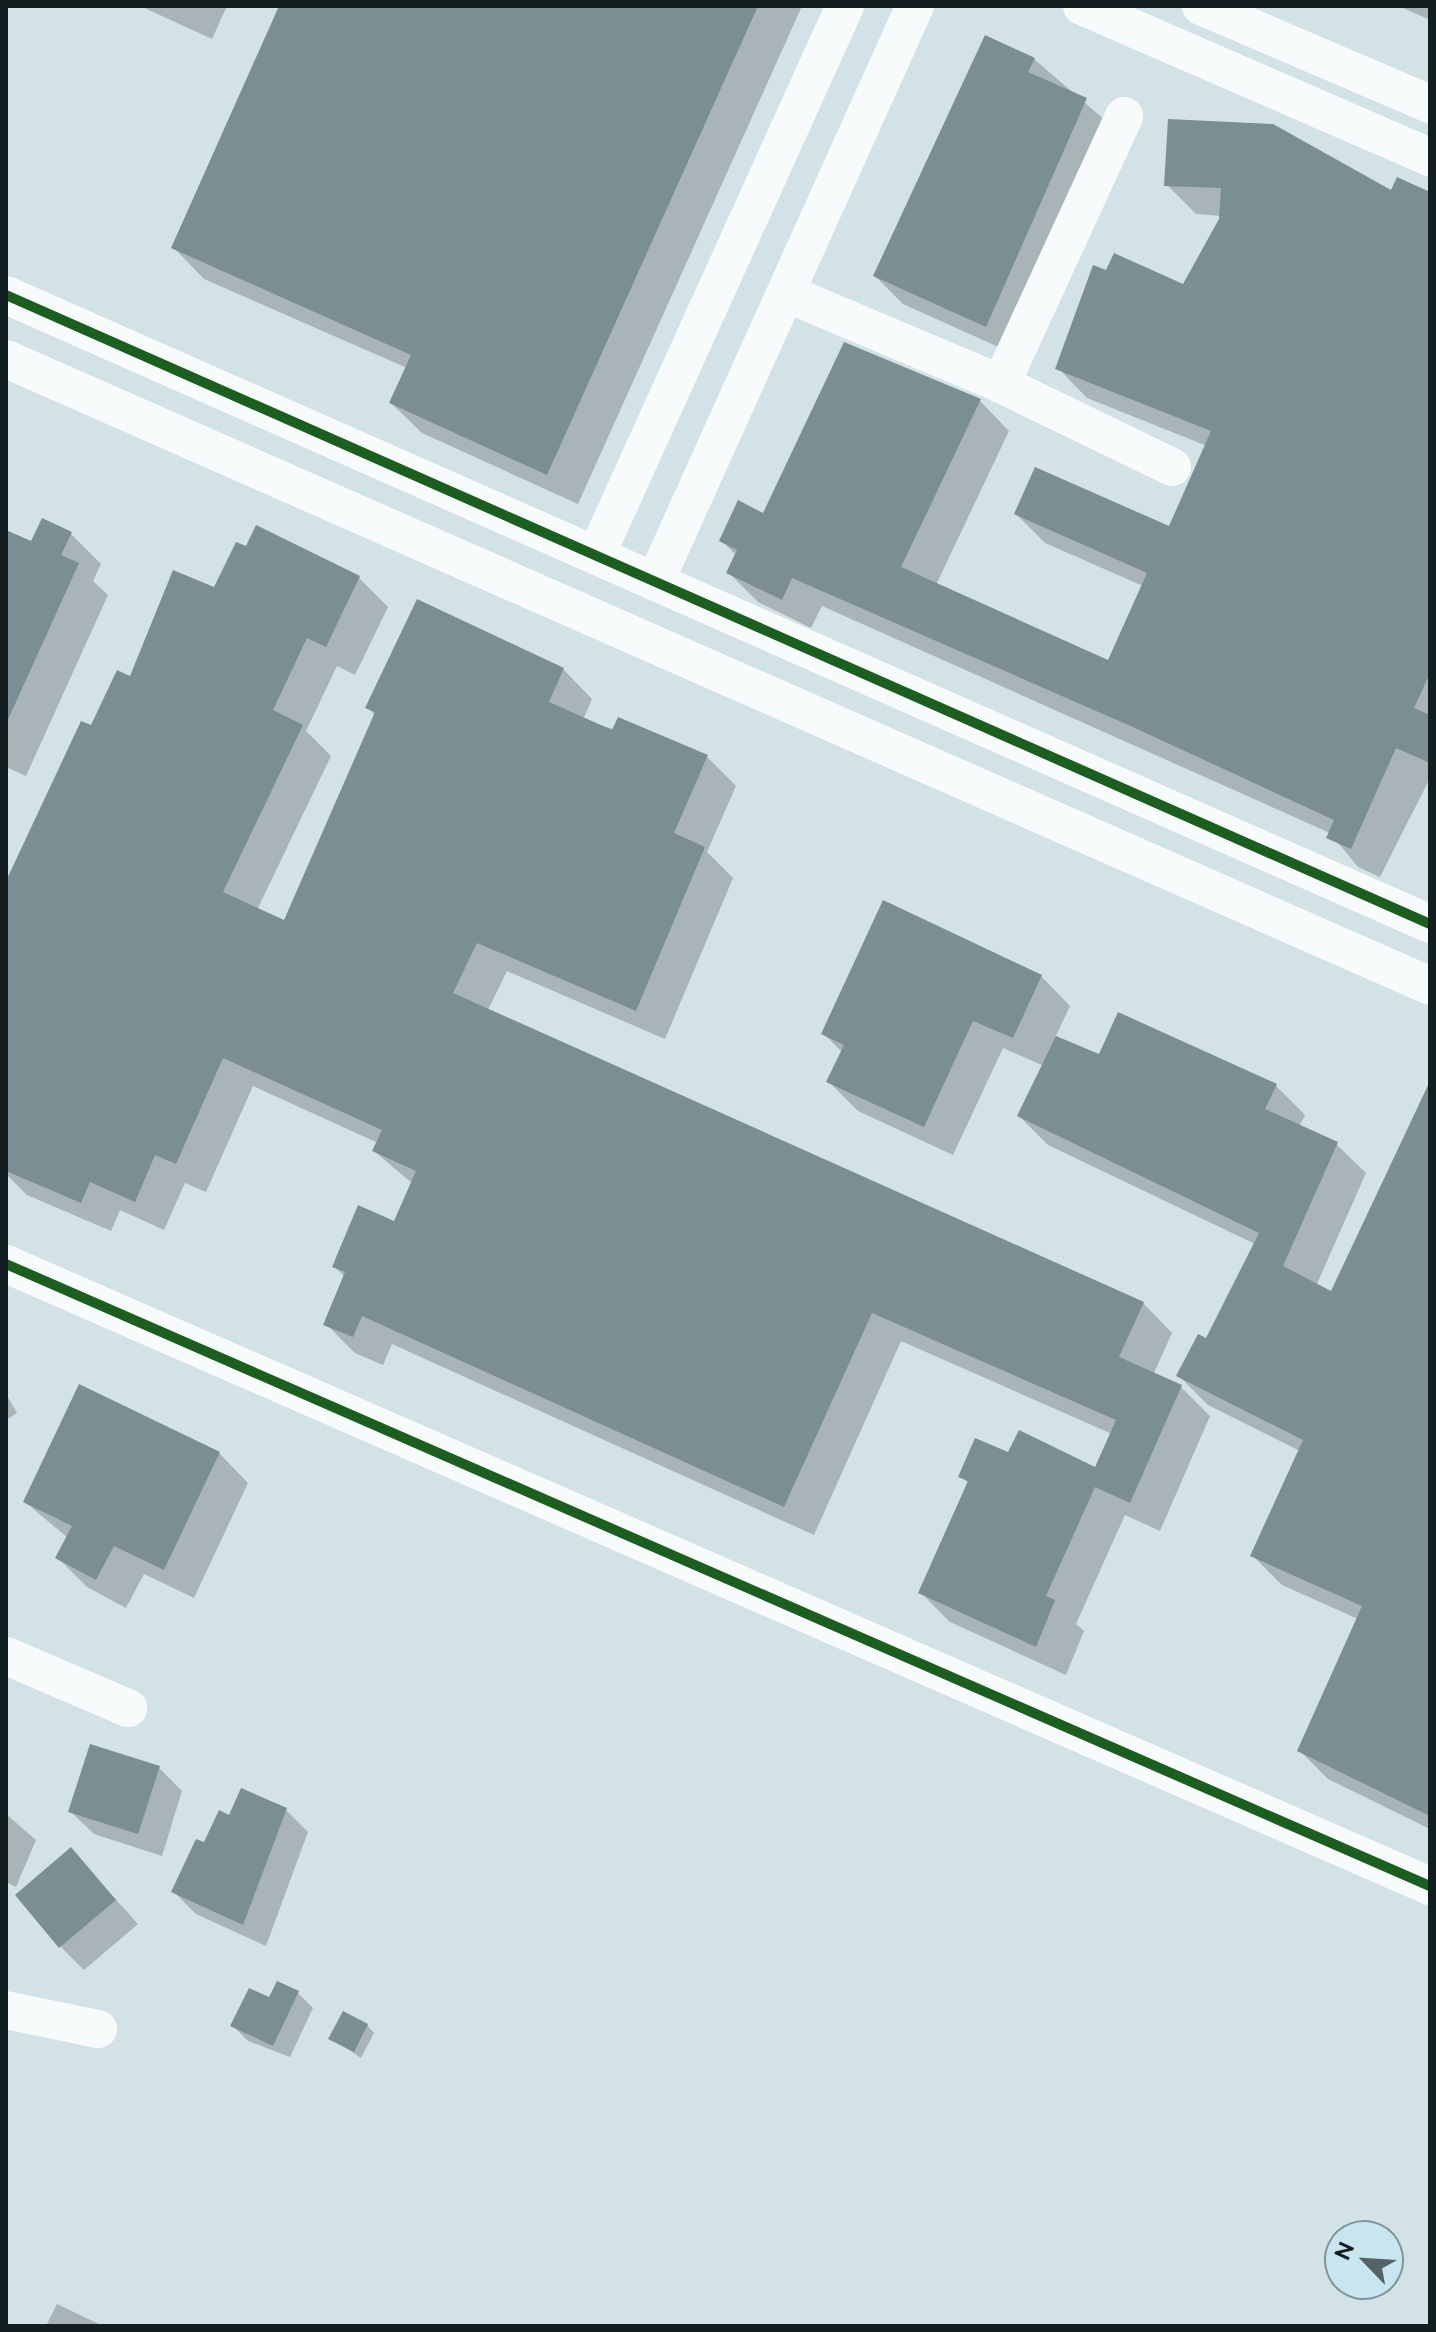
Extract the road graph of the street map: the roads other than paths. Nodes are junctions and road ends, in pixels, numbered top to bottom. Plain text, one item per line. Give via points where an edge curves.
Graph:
1 (845, 6) edge
2 (915, 6) edge
3 (1082, 6) edge
4 (1201, 6) edge
5 (1430, 104) edge
6 (1124, 116) dead end
7 (1430, 157) edge
8 (786, 293) junction
9 (6, 295) edge
10 (6, 359) edge
11 (1001, 384) junction
12 (1172, 467) dead end
13 (598, 551) junction
14 (655, 582) junction
15 (1430, 924) edge
16 (1430, 986) edge
17 (6, 1264) edge
18 (6, 1656) edge
19 (128, 1708) dead end
20 (1430, 1886) edge
21 (6, 2010) edge
22 (98, 2029) dead end

1 - 13 street
2 - 8 street
3 - 7 street
4 - 5 street
6 - 11 street
8 - 11 street
8 - 14 street
9 - 13 street
10 - 16 street
11 - 12 street
13 - 14 street
14 - 15 street
17 - 20 street
18 - 19 street
21 - 22 street

